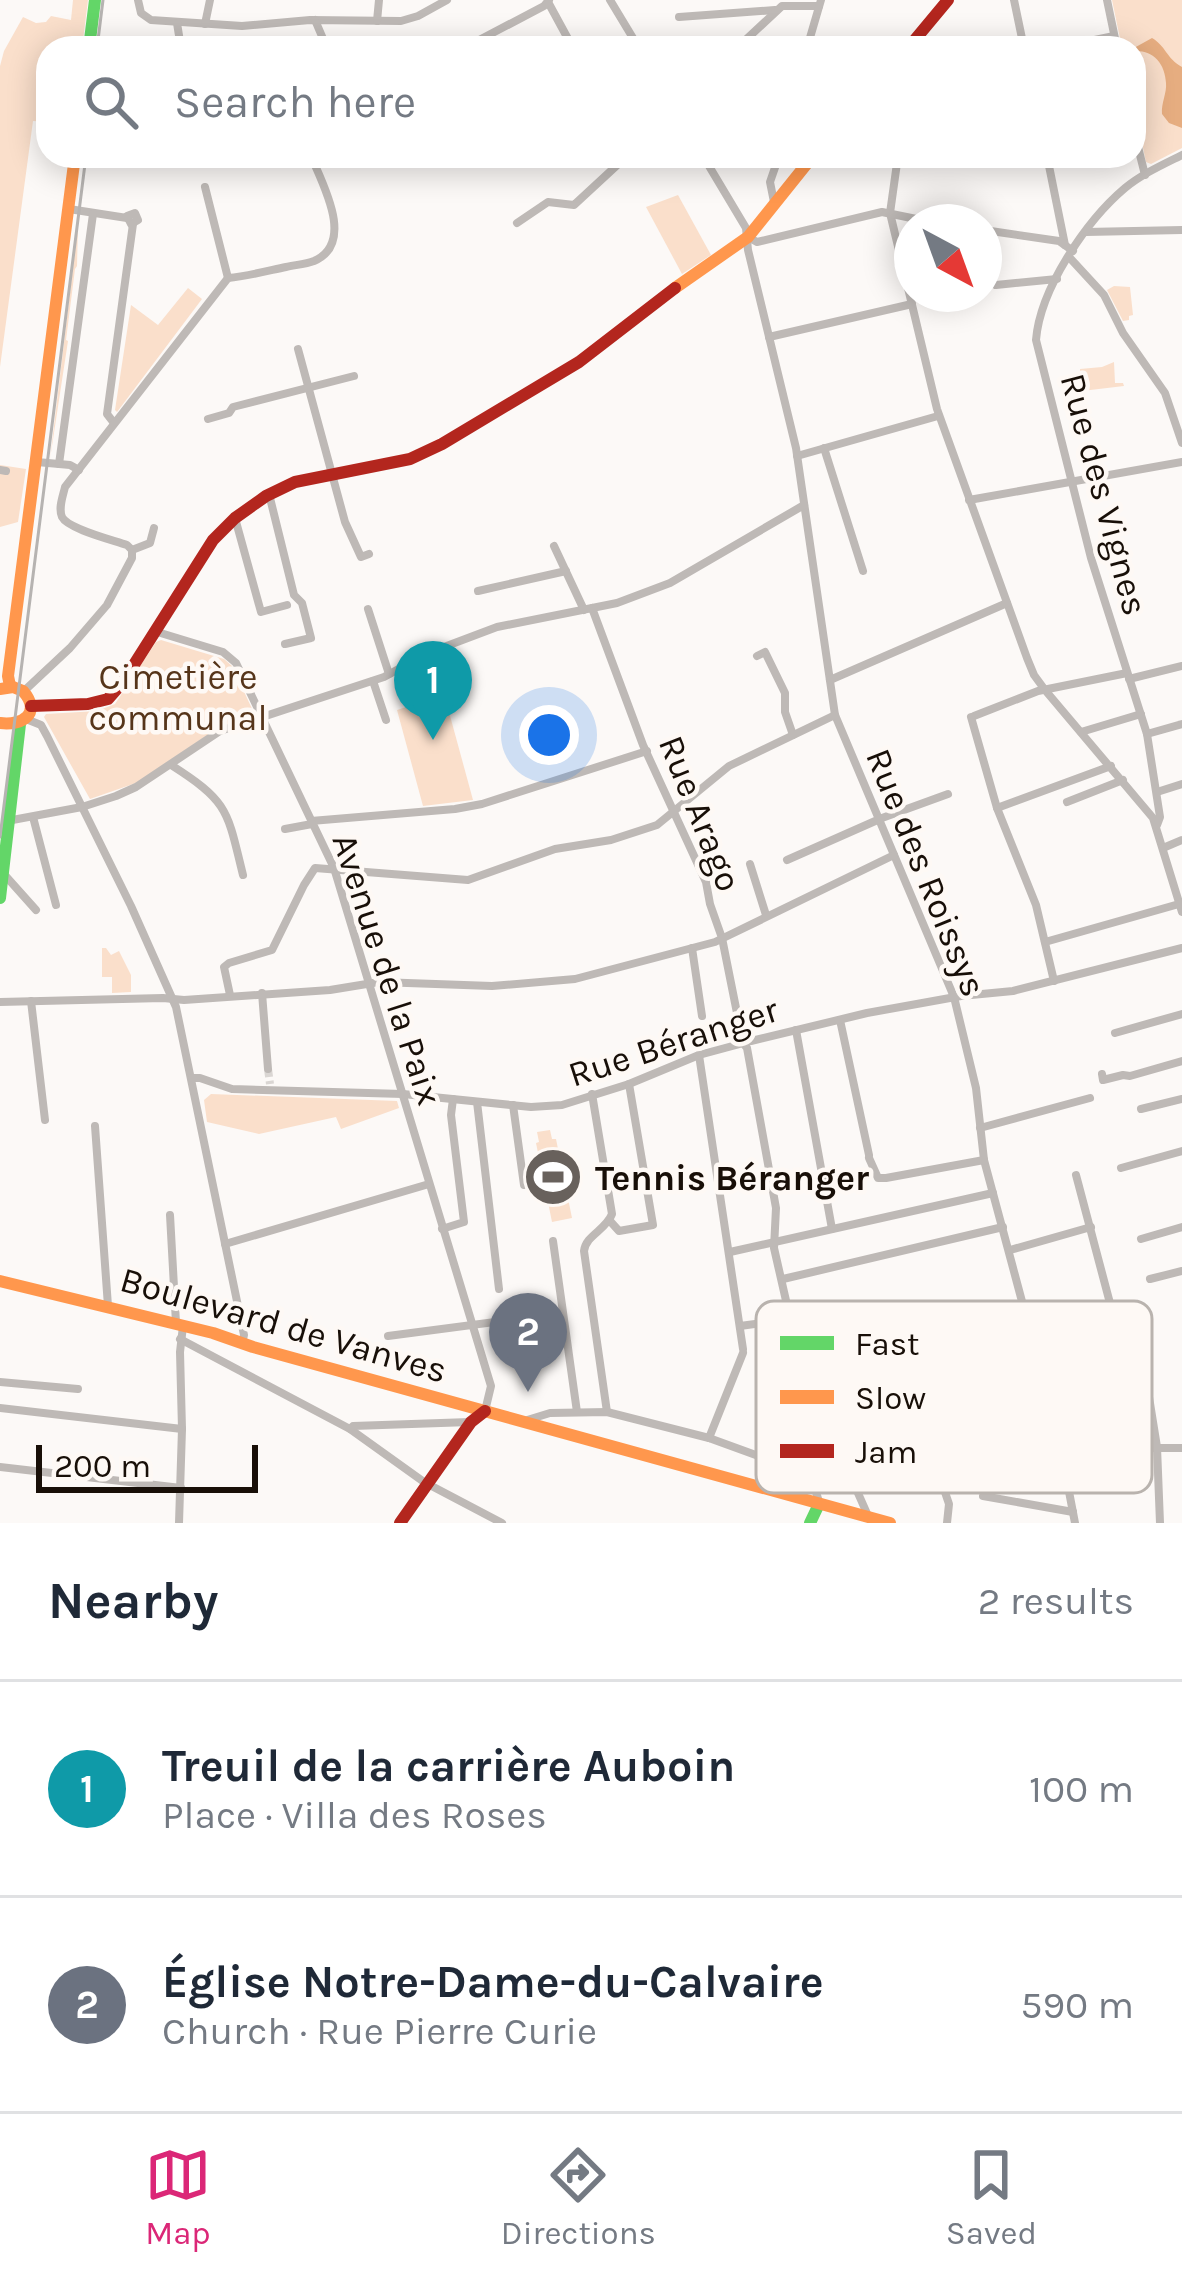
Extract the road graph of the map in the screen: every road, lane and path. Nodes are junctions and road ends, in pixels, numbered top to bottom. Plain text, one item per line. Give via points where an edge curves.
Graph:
1 (95, 0) edge
2 (138, 0) edge
3 (210, 0) edge
4 (379, 0) edge
5 (447, 0) edge
6 (610, 0) edge
7 (948, 0) edge
8 (1014, 0) edge
9 (1107, 0) edge
10 (549, 1) edge
11 (820, 3) edge
12 (776, 10) junction
13 (679, 16) dead end
14 (315, 20) junction
15 (376, 21) junction
16 (177, 23) junction
17 (208, 24) junction
18 (90, 36) edge
19 (179, 36) edge
20 (322, 36) edge
21 (486, 36) edge
22 (567, 36) edge
23 (632, 36) edge
24 (749, 36) edge
25 (810, 36) edge
26 (920, 36) edge
27 (1022, 36) edge
28 (1114, 36) edge
29 (1182, 155) edge
30 (74, 168) edge
31 (317, 168) edge
32 (614, 168) edge
33 (710, 168) edge
34 (775, 168) edge
35 (802, 168) edge
36 (896, 168) edge
37 (1050, 168) edge
38 (1143, 168) edge
39 (774, 174) junction
40 (1145, 175) junction
41 (205, 187) dead end
42 (785, 188) junction
43 (774, 202) junction
44 (69, 208) junction
45 (890, 213) junction
46 (93, 214) junction
47 (894, 215) edge
48 (517, 223) dead end
49 (894, 230) edge
50 (1182, 230) edge
51 (1086, 232) junction
52 (1002, 233) edge
53 (748, 237) junction
54 (1069, 252) junction
55 (228, 278) junction
56 (1057, 279) junction
57 (1002, 284) edge
58 (894, 308) edge
59 (913, 312) edge
60 (769, 338) junction
61 (298, 349) dead end
62 (354, 376) dead end
63 (310, 388) junction
64 (938, 416) junction
65 (208, 419) dead end
66 (114, 423) junction
67 (1182, 442) edge
68 (824, 448) junction
69 (797, 455) junction
70 (37, 462) junction
71 (1182, 462) edge
72 (59, 464) junction
73 (79, 470) junction
74 (332, 474) junction
75 (1071, 482) junction
76 (269, 494) junction
77 (969, 500) junction
78 (804, 505) junction
79 (235, 518) junction
80 (154, 528) dead end
81 (554, 546) dead end
82 (132, 550) junction
83 (369, 554) dead end
84 (566, 571) junction
85 (863, 571) dead end
86 (478, 591) dead end
87 (1007, 603) junction
88 (287, 605) dead end
89 (368, 609) dead end
90 (588, 609) junction
91 (154, 631) junction
92 (285, 644) dead end
93 (757, 656) dead end
94 (1182, 666) edge
95 (389, 674) junction
96 (1128, 676) junction
97 (830, 680) junction
98 (373, 681) junction
99 (11, 689) edge
100 (1046, 690) junction
101 (1141, 714) junction
102 (835, 715) junction
103 (26, 716) junction
104 (263, 718) junction
105 (386, 720) dead end
106 (0, 722) edge
107 (1182, 724) edge
108 (1081, 732) junction
109 (1147, 734) junction
110 (794, 735) junction
111 (646, 751) junction
112 (170, 765) junction
113 (1111, 766) junction
114 (1124, 781) junction
115 (1182, 784) edge
116 (1157, 792) junction
117 (948, 794) dead end
118 (1067, 802) dead end
119 (82, 807) junction
120 (997, 808) junction
121 (674, 810) junction
122 (33, 817) junction
123 (878, 820) junction
124 (7, 821) junction
125 (311, 823) junction
126 (1156, 825) junction
127 (284, 829) dead end
128 (1182, 840) edge
129 (1163, 848) junction
130 (894, 855) junction
131 (787, 860) dead end
132 (750, 864) dead end
133 (334, 868) junction
134 (2, 872) edge
135 (243, 875) dead end
136 (0, 898) edge
137 (56, 904) dead end
138 (1181, 904) edge
139 (36, 910) dead end
140 (766, 915) junction
141 (722, 938) junction
142 (1045, 942) junction
143 (692, 948) junction
144 (1182, 948) edge
145 (1054, 981) junction
146 (370, 984) junction
147 (262, 993) junction
148 (230, 995) junction
149 (954, 998) junction
150 (173, 1000) junction
151 (31, 1001) junction
152 (0, 1002) edge
153 (1182, 1014) edge
154 (702, 1016) dead end
155 (840, 1020) junction
156 (796, 1030) junction
157 (1115, 1033) dead end
158 (743, 1043) junction
159 (699, 1055) junction
160 (1182, 1061) edge
161 (268, 1069) tunnel mouth
162 (1102, 1074) dead end
163 (192, 1078) junction
164 (629, 1084) junction
165 (403, 1094) junction
166 (592, 1094) junction
167 (1090, 1098) dead end
168 (453, 1099) junction
169 (1182, 1099) edge
170 (477, 1102) junction
171 (513, 1105) junction
172 (1141, 1109) dead end
173 (45, 1120) dead end
174 (95, 1126) dead end
175 (980, 1128) junction
176 (1182, 1151) edge
177 (984, 1160) junction
178 (1121, 1168) dead end
179 (1076, 1175) dead end
180 (429, 1184) junction
181 (524, 1185) dead end
182 (993, 1193) junction
183 (170, 1215) dead end
184 (610, 1221) junction
185 (1003, 1227) junction
186 (1090, 1227) junction
187 (1182, 1227) edge
188 (832, 1228) junction
189 (442, 1229) junction
190 (1141, 1239) dead end
191 (553, 1241) dead end
192 (775, 1241) junction
193 (225, 1244) junction
194 (1010, 1250) junction
195 (730, 1252) junction
196 (1182, 1271) edge
197 (783, 1279) junction
198 (1150, 1280) dead end
199 (3, 1281) edge
200 (499, 1288) dead end
201 (787, 1301) edge
202 (1024, 1301) edge
203 (1109, 1301) edge
204 (108, 1306) junction
205 (533, 1317) dead end
206 (756, 1324) edge
207 (471, 1326) junction
208 (740, 1326) junction
209 (180, 1333) junction
210 (388, 1336) dead end
211 (242, 1344) junction
212 (0, 1382) edge
213 (78, 1389) dead end
214 (0, 1408) edge
215 (578, 1412) junction
216 (607, 1412) junction
217 (476, 1414) junction
218 (1152, 1416) edge
219 (522, 1421) junction
220 (182, 1429) junction
221 (350, 1430) junction
222 (709, 1438) junction
223 (1152, 1447) edge
224 (1157, 1447) junction
225 (1182, 1448) edge
226 (756, 1455) edge
227 (0, 1466) edge
228 (428, 1485) junction
229 (756, 1486) edge
230 (181, 1488) junction
231 (780, 1493) edge
232 (816, 1493) edge
233 (945, 1493) edge
234 (1069, 1493) edge
235 (983, 1496) dead end
236 (819, 1504) junction
237 (1073, 1512) junction
238 (870, 1520) edge
239 (179, 1523) edge
240 (400, 1523) edge
241 (502, 1523) edge
242 (811, 1523) edge
243 (890, 1523) edge
244 (947, 1523) edge
245 (1075, 1523) edge
246 (1160, 1523) edge

1 - 18 main road
2 - 16 street via 144,16
3 - 17 street
4 - 15 street
5 - 15 street via 410,19
6 - 23 street
7 - 26 main road
8 - 27 street
9 - 28 street
10 - 21 street
10 - 22 street
11 - 12 street
11 - 25 street
12 - 13 street
12 - 24 street
14 - 15 street
14 - 17 street
14 - 20 street
16 - 17 street
16 - 19 street
29 - 40 street, Rue des Vignes
30 - 44 main road
31 - 55 street via 334,224 326,254
32 - 48 street via 574,205 548,202
33 - 53 street, Rue des Roissys
34 - 39 street
35 - 42 main road
36 - 45 street
37 - 54 street
38 - 40 street
39 - 42 street
39 - 43 street
40 - 51 street, Rue des Vignes
41 - 55 street
42 - 43 main road
43 - 53 main road
44 - 46 street
44 - 70 main road
45 - 47 street
45 - 49 street
45 - 53 street via 758,242
46 - 66 street via 130,221 107,413
46 - 72 street
50 - 51 street
51 - 54 street, Rue des Vignes
52 - 54 street via 1059,241
53 - 60 street, Rue des Roissys
53 - 74 main road via 579,362 442,444 410,459
54 - 56 street, Rue des Vignes
54 - 67 street via 1165,393
55 - 66 street
56 - 57 street
56 - 75 street, Rue des Vignes via 1036,340
58 - 60 street
59 - 64 street
60 - 69 street, Rue des Roissys
61 - 63 street
62 - 63 street
63 - 65 street
63 - 74 street
64 - 68 street
64 - 77 street
66 - 73 street
68 - 69 street
68 - 85 street
69 - 78 street, Rue des Roissys
70 - 72 street
70 - 99 main road
71 - 75 street
72 - 73 street
73 - 82 street via 63,493 62,517
74 - 76 main road
74 - 83 street via 345,522 362,557
75 - 77 street
75 - 96 street, Rue des Vignes
76 - 79 main road
76 - 92 street via 311,638
77 - 87 street
78 - 90 street via 670,583
78 - 97 street, Rue des Roissys
79 - 88 street via 261,611
79 - 91 main road
80 - 82 street via 150,543
81 - 84 street, Rue Arago
82 - 99 street via 106,605 70,648
84 - 86 street
84 - 90 street, Rue Arago
87 - 97 street
87 - 100 street
89 - 95 street
90 - 95 street via 497,626
90 - 111 street, Rue Arago
91 - 103 main road via 108,699
91 - 104 street, Avenue de la Paix via 228,655
93 - 110 street via 765,652 785,692
94 - 96 street
95 - 98 street
96 - 100 street
96 - 101 street, Rue des Vignes
97 - 102 street, Rue des Roissys
98 - 104 street
98 - 105 street
99 - 103 main road
100 - 108 street
100 - 120 street via 973,716
101 - 108 street
101 - 109 street, Rue des Vignes
102 - 110 street
102 - 123 street, Rue des Roissys
103 - 106 main road via 12,726
103 - 119 street via 41,725
103 - 124 main road
104 - 112 street via 220,731
104 - 125 street, Avenue de la Paix
107 - 109 street
108 - 113 street
109 - 116 street, Rue des Vignes
110 - 121 street via 729,766
111 - 121 street, Rue Arago
111 - 125 street via 482,805
112 - 119 street
112 - 135 street via 208,789 228,816
113 - 114 street
113 - 120 street
114 - 118 street
114 - 126 street
115 - 116 street
116 - 126 street, Rue des Vignes
117 - 123 street
119 - 122 street
119 - 150 street
120 - 142 street
121 - 133 street via 655,826 468,880
121 - 141 street, Rue Arago
122 - 124 street
122 - 137 street
123 - 130 street, Rue des Roissys
123 - 131 street
124 - 134 main road
125 - 127 street
125 - 133 street, Avenue de la Paix
126 - 129 street
128 - 129 street
129 - 138 street
130 - 140 street
130 - 149 street, Rue des Roissys
132 - 140 street
133 - 146 street, Avenue de la Paix
133 - 148 street via 315,868 272,950 226,964
134 - 136 main road
134 - 139 street
138 - 142 street
140 - 141 street
141 - 143 street
141 - 158 street, Rue Arago
142 - 145 street
143 - 146 street via 575,980
143 - 154 street
144 - 145 street, Rue Béranger
145 - 149 street, Rue Béranger
146 - 147 street
146 - 165 street, Avenue de la Paix
147 - 148 street
147 - 161 street
148 - 150 street
149 - 155 street, Rue Béranger
149 - 175 street, Rue des Roissys
150 - 151 street
150 - 163 street
151 - 152 street
151 - 173 street
153 - 157 street
155 - 156 street, Rue Béranger
155 - 177 street via 878,1178
156 - 158 street, Rue Béranger
156 - 188 street
158 - 159 street, Rue Béranger
158 - 192 street, Rue Arago via 776,1208
159 - 164 street, Rue Béranger
159 - 195 street
160 - 162 street via 1130,1076
163 - 165 street, Rue Béranger via 232,1089
163 - 193 street
164 - 166 street, Rue Béranger
164 - 184 street via 653,1225 619,1231
165 - 168 street, Rue Béranger
165 - 180 street, Avenue de la Paix
166 - 171 street, Rue Béranger via 562,1105
166 - 184 street
167 - 175 street
168 - 170 street, Rue Béranger
168 - 189 street via 464,1222
169 - 172 street
170 - 171 street, Rue Béranger
170 - 200 street
171 - 181 street
174 - 204 street
175 - 177 street, Rue des Roissys
176 - 178 street
177 - 182 street, Rue des Roissys
179 - 186 street
180 - 189 street, Avenue de la Paix
180 - 193 street
182 - 185 street, Rue des Roissys
182 - 188 street
183 - 209 street
184 - 216 street via 584,1251
185 - 194 street, Rue des Roissys
185 - 197 street
186 - 194 street
186 - 203 street
187 - 190 street
188 - 192 street
189 - 207 street, Avenue de la Paix
191 - 215 street
192 - 195 street
192 - 197 street, Rue Arago
193 - 211 street
194 - 202 street, Rue des Roissys
195 - 208 street
196 - 198 street
197 - 201 street, Rue Arago
199 - 204 main road, Boulevard de Vanves
204 - 209 main road, Boulevard de Vanves
205 - 207 street
206 - 208 street
207 - 210 street
207 - 217 street, Avenue de la Paix via 490,1386
208 - 222 street via 743,1351
209 - 211 main road, Boulevard de Vanves
209 - 220 street
209 - 221 street
211 - 217 main road, Boulevard de Vanves
212 - 213 street
214 - 220 street
215 - 216 street
215 - 219 street
216 - 222 street
217 - 219 main road, Boulevard de Vanves
217 - 221 street
217 - 228 main road
218 - 224 street
219 - 229 main road, Boulevard de Vanves
220 - 230 street
221 - 228 street
222 - 226 street
223 - 224 street
224 - 225 street
224 - 246 street
227 - 230 street
228 - 240 main road
228 - 241 street
230 - 239 street
231 - 236 main road, Boulevard de Vanves
232 - 236 street
233 - 244 street
234 - 237 street, Rue des Roissys
235 - 237 street
236 - 238 main road, Boulevard de Vanves
236 - 242 main road
237 - 245 street, Rue des Roissys
238 - 243 main road, Boulevard de Vanves

